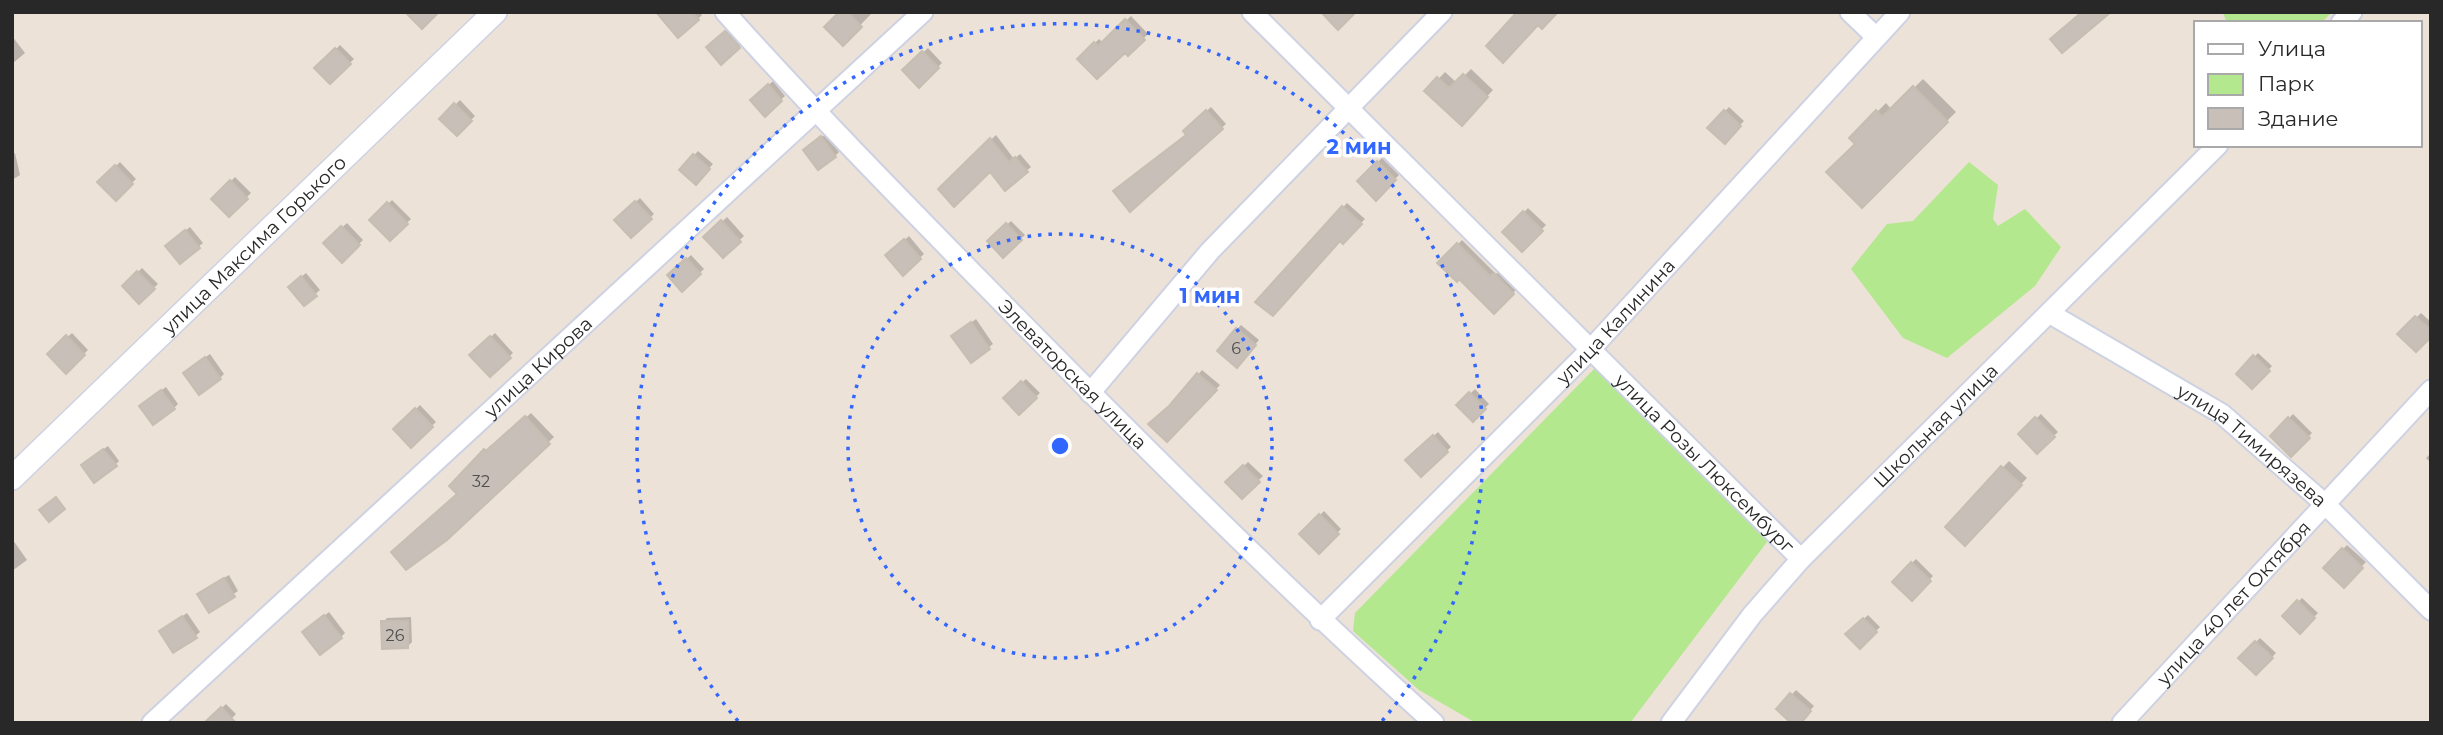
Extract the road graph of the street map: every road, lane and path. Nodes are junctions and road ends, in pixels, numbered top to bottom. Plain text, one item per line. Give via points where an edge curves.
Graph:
1 (495, 12) edge
2 (725, 12) edge
3 (923, 12) edge
4 (1252, 12) edge
5 (1443, 12) edge
6 (1850, 12) edge
7 (1900, 12) edge
8 (1876, 37) junction
9 (1350, 110) junction
10 (814, 111) junction
11 (2216, 147) edge
12 (2049, 313) junction
13 (1590, 350) junction
14 (2431, 390) edge
15 (1090, 393) junction
16 (12, 478) edge
17 (2325, 504) junction
18 (1801, 559) junction
19 (2431, 610) edge
20 (1320, 620) junction
21 (152, 723) edge
22 (1434, 723) edge
23 (1671, 723) edge
24 (2122, 723) edge

1 - 16 street, улица Максима Горького
2 - 10 street, Элеваторская улица
3 - 10 street, улица Кирова
4 - 9 street, улица Розы Люксембург
5 - 9 street
6 - 8 street
7 - 8 street, улица Калинина
8 - 13 street, улица Калинина
9 - 13 street, улица Розы Люксембург
9 - 15 street via 1210,251
10 - 15 street, Элеваторская улица
10 - 21 street, улица Кирова
11 - 12 street, Школьная улица
12 - 17 street, улица Тимирязева via 2222,414
12 - 18 street, Школьная улица
13 - 18 street, улица Розы Люксембург
13 - 20 street, улица Калинина
14 - 17 street, улица 40 лет Октября
15 - 20 street, Элеваторская улица
17 - 19 street, улица Тимирязева
17 - 24 street, улица 40 лет Октября
18 - 23 street, Школьная улица via 1752,615
20 - 22 street, Элеваторская улица

